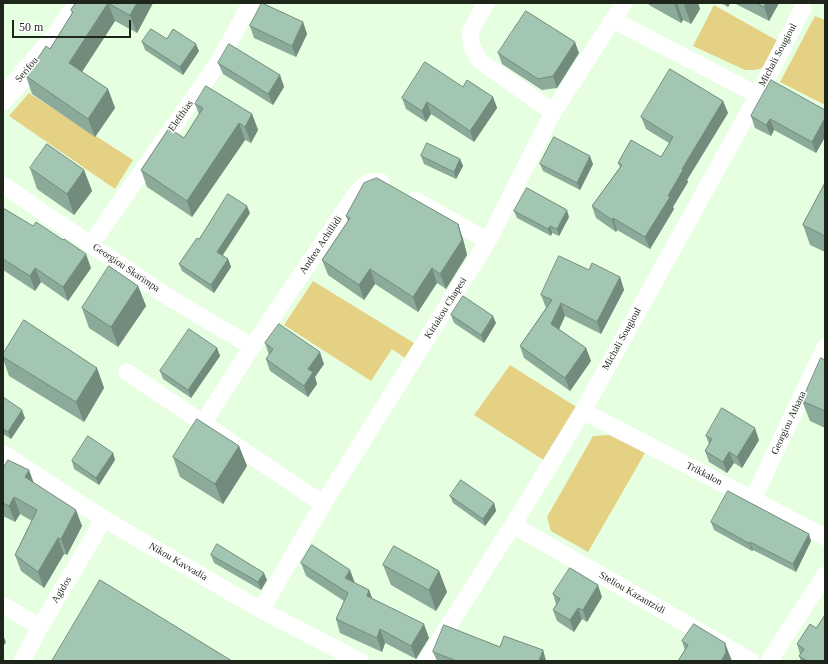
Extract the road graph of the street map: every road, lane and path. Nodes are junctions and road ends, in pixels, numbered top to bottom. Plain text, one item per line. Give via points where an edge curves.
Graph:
1 (80, 3) edge
2 (250, 3) edge
3 (486, 3) edge
4 (624, 3) edge
5 (803, 8) dead end
6 (613, 20) junction
7 (758, 95) junction
8 (3, 99) edge
9 (553, 112) junction
10 (3, 185) edge
11 (488, 241) junction
12 (91, 244) junction
13 (252, 347) junction
14 (824, 351) edge
15 (127, 372) dead end
16 (583, 411) junction
17 (203, 423) junction
18 (3, 453) edge
19 (753, 499) junction
20 (324, 504) junction
21 (104, 519) junction
22 (512, 525) junction
23 (825, 537) edge
24 (825, 575) edge
25 (3, 605) edge
26 (261, 610) junction
27 (40, 627) junction
28 (22, 661) edge
29 (360, 661) edge
30 (426, 661) edge
31 (751, 661) edge
32 (769, 661) edge

1 - 8 street, Serifou via 57,36
2 - 12 street, Elefthias via 218,63
3 - 9 street via 470,32 472,47 480,61
4 - 6 street, Kiriakou Chapesi
5 - 7 street, Michali Sougioul
6 - 7 street
6 - 9 street, Kiriakou Chapesi
7 - 16 street, Michali Sougioul
9 - 11 street, Kiriakou Chapesi
10 - 12 street, Georgiou Skarimpa
11 - 13 street, Andrea Achillidi via 384,182 369,182 357,192
11 - 20 street, Kiriakou Chapesi
12 - 13 street, Georgiou Skarimpa via 165,295
13 - 17 street, Andrea Achillidi
14 - 19 street, Georgiou Athana
15 - 17 street
16 - 19 street, Trikkalon
16 - 22 street, Michali Sougioul
17 - 20 street
18 - 21 street, Nikou Kavvadia
19 - 23 street, Trikkalon
20 - 26 street, Kiriakou Chapesi
21 - 26 street, Nikou Kavvadia
21 - 27 street, Agidos
22 - 30 street, Michali Sougioul
22 - 31 street, Steliou Kazantzidi
24 - 32 street
25 - 27 street
26 - 29 street, Nikou Kavvadia
27 - 28 street, Agidos

